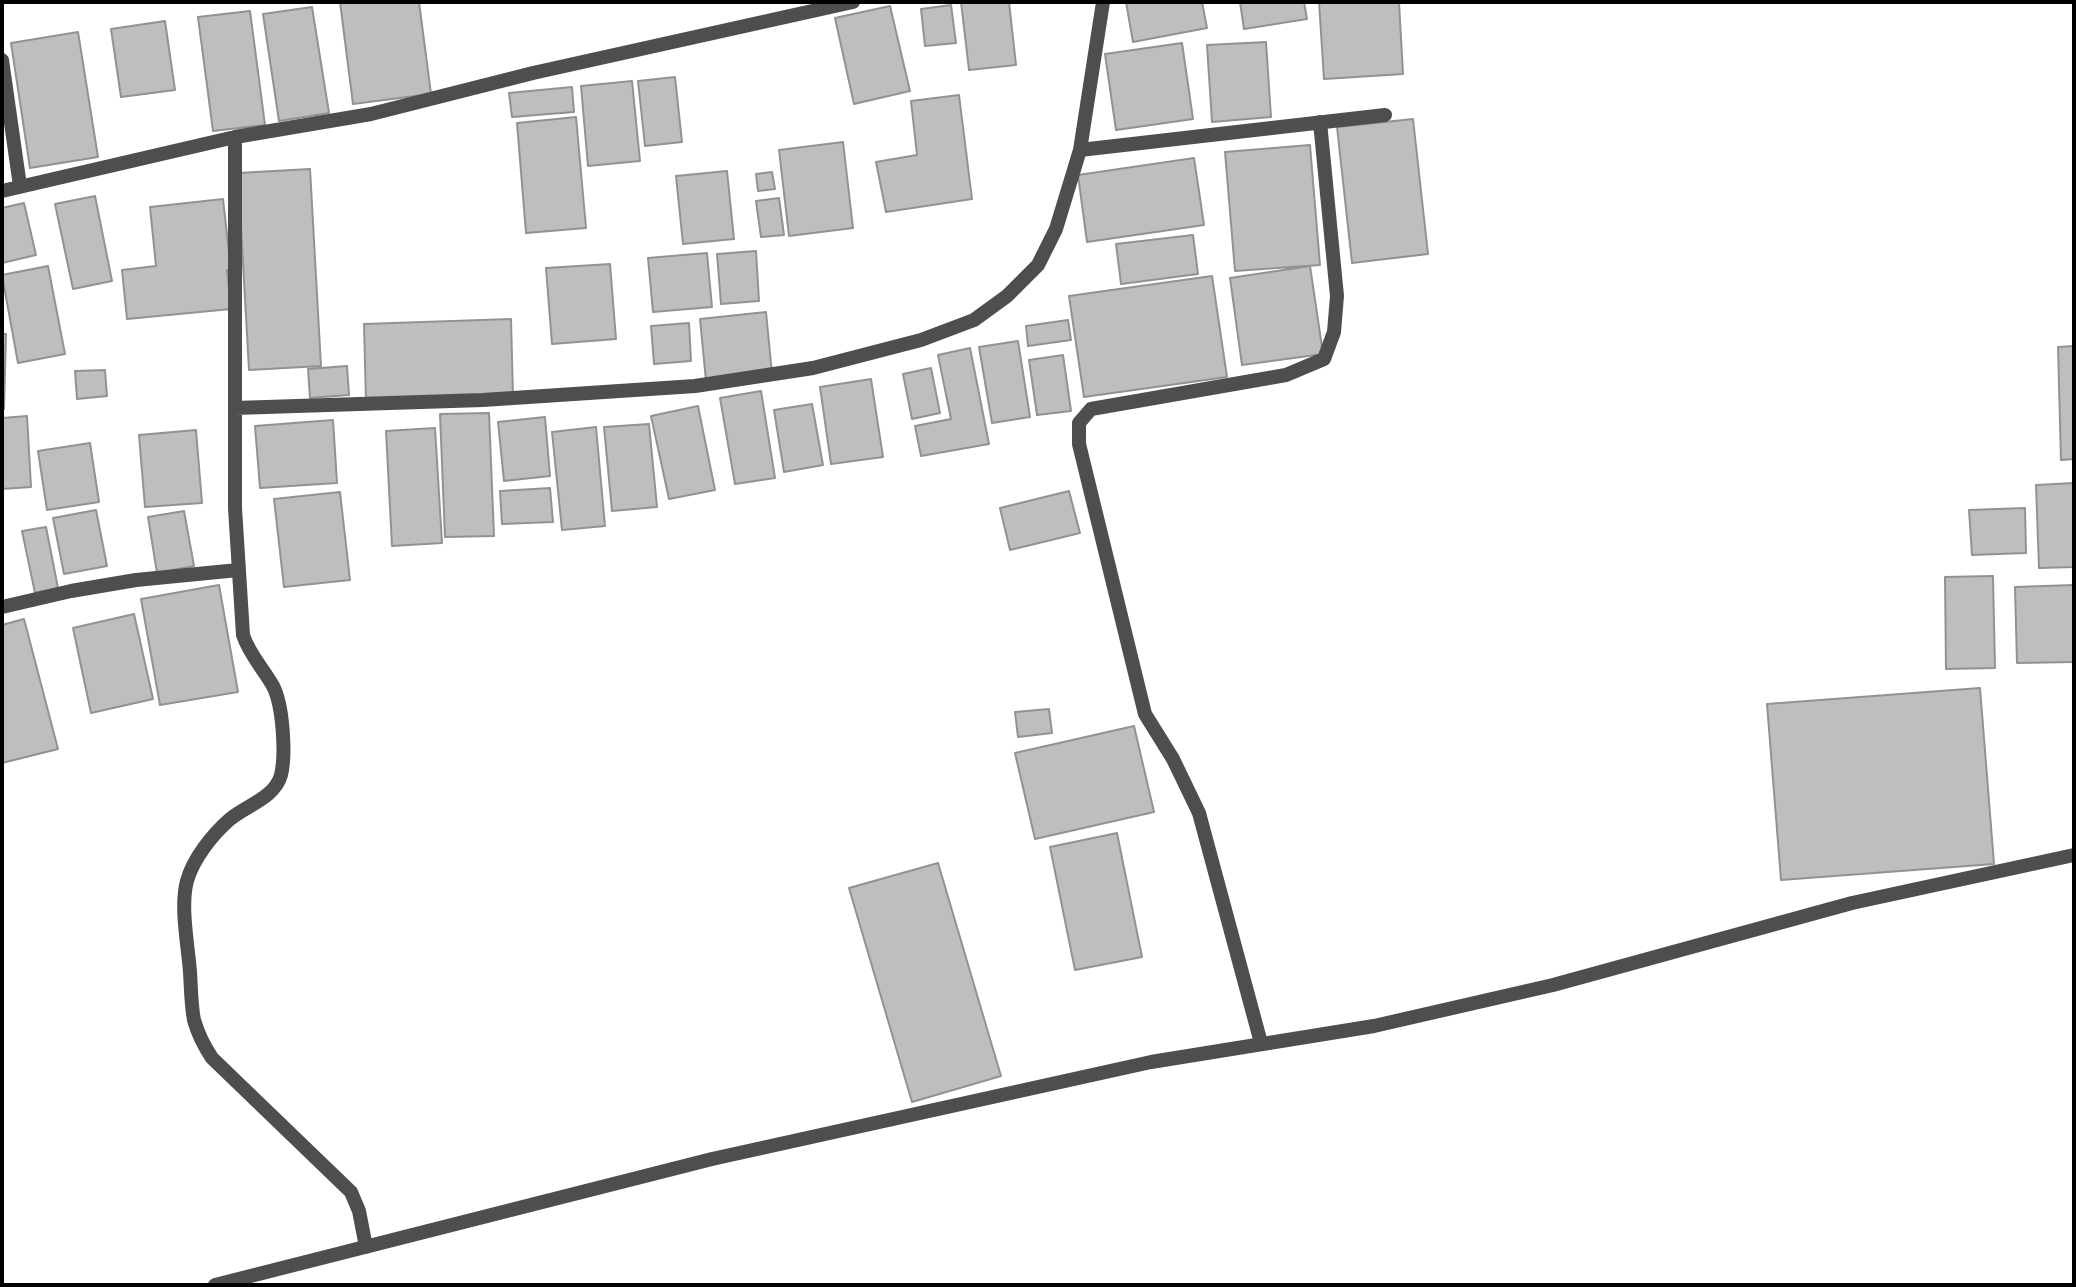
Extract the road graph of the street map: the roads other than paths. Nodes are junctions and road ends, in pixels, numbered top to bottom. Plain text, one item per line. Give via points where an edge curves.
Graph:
1 (853, 2) edge
2 (1103, 2) edge
3 (2, 60) edge
4 (1385, 115) dead end
5 (1320, 122) junction
6 (234, 137) junction
7 (1080, 150) junction
8 (20, 186) junction
9 (2, 191) edge
10 (234, 408) junction
11 (238, 570) junction
12 (2, 607) edge
13 (2074, 855) edge
14 (1261, 1043) junction
15 (366, 1247) junction
16 (215, 1285) edge

1 - 6 street via 371,114
2 - 7 street
3 - 8 street
4 - 5 street
5 - 7 street
5 - 14 street via 1337,296 1334,332 1324,359 1286,375 1091,409 1079,423 1079,444 1145,714 1199,813
6 - 8 street
6 - 10 street
7 - 10 street via 1056,229 1038,265 974,320 921,340 813,368 695,386 483,400
8 - 9 street
10 - 11 street
11 - 12 street via 136,580
11 - 15 street via 243,635 278,700 283,760 272,790 230,819 191,868 185,905 194,1018 212,1058 351,1192
13 - 14 street via 1852,903 1514,994 1374,1026
14 - 15 street via 1027,1088 712,1159
15 - 16 street

